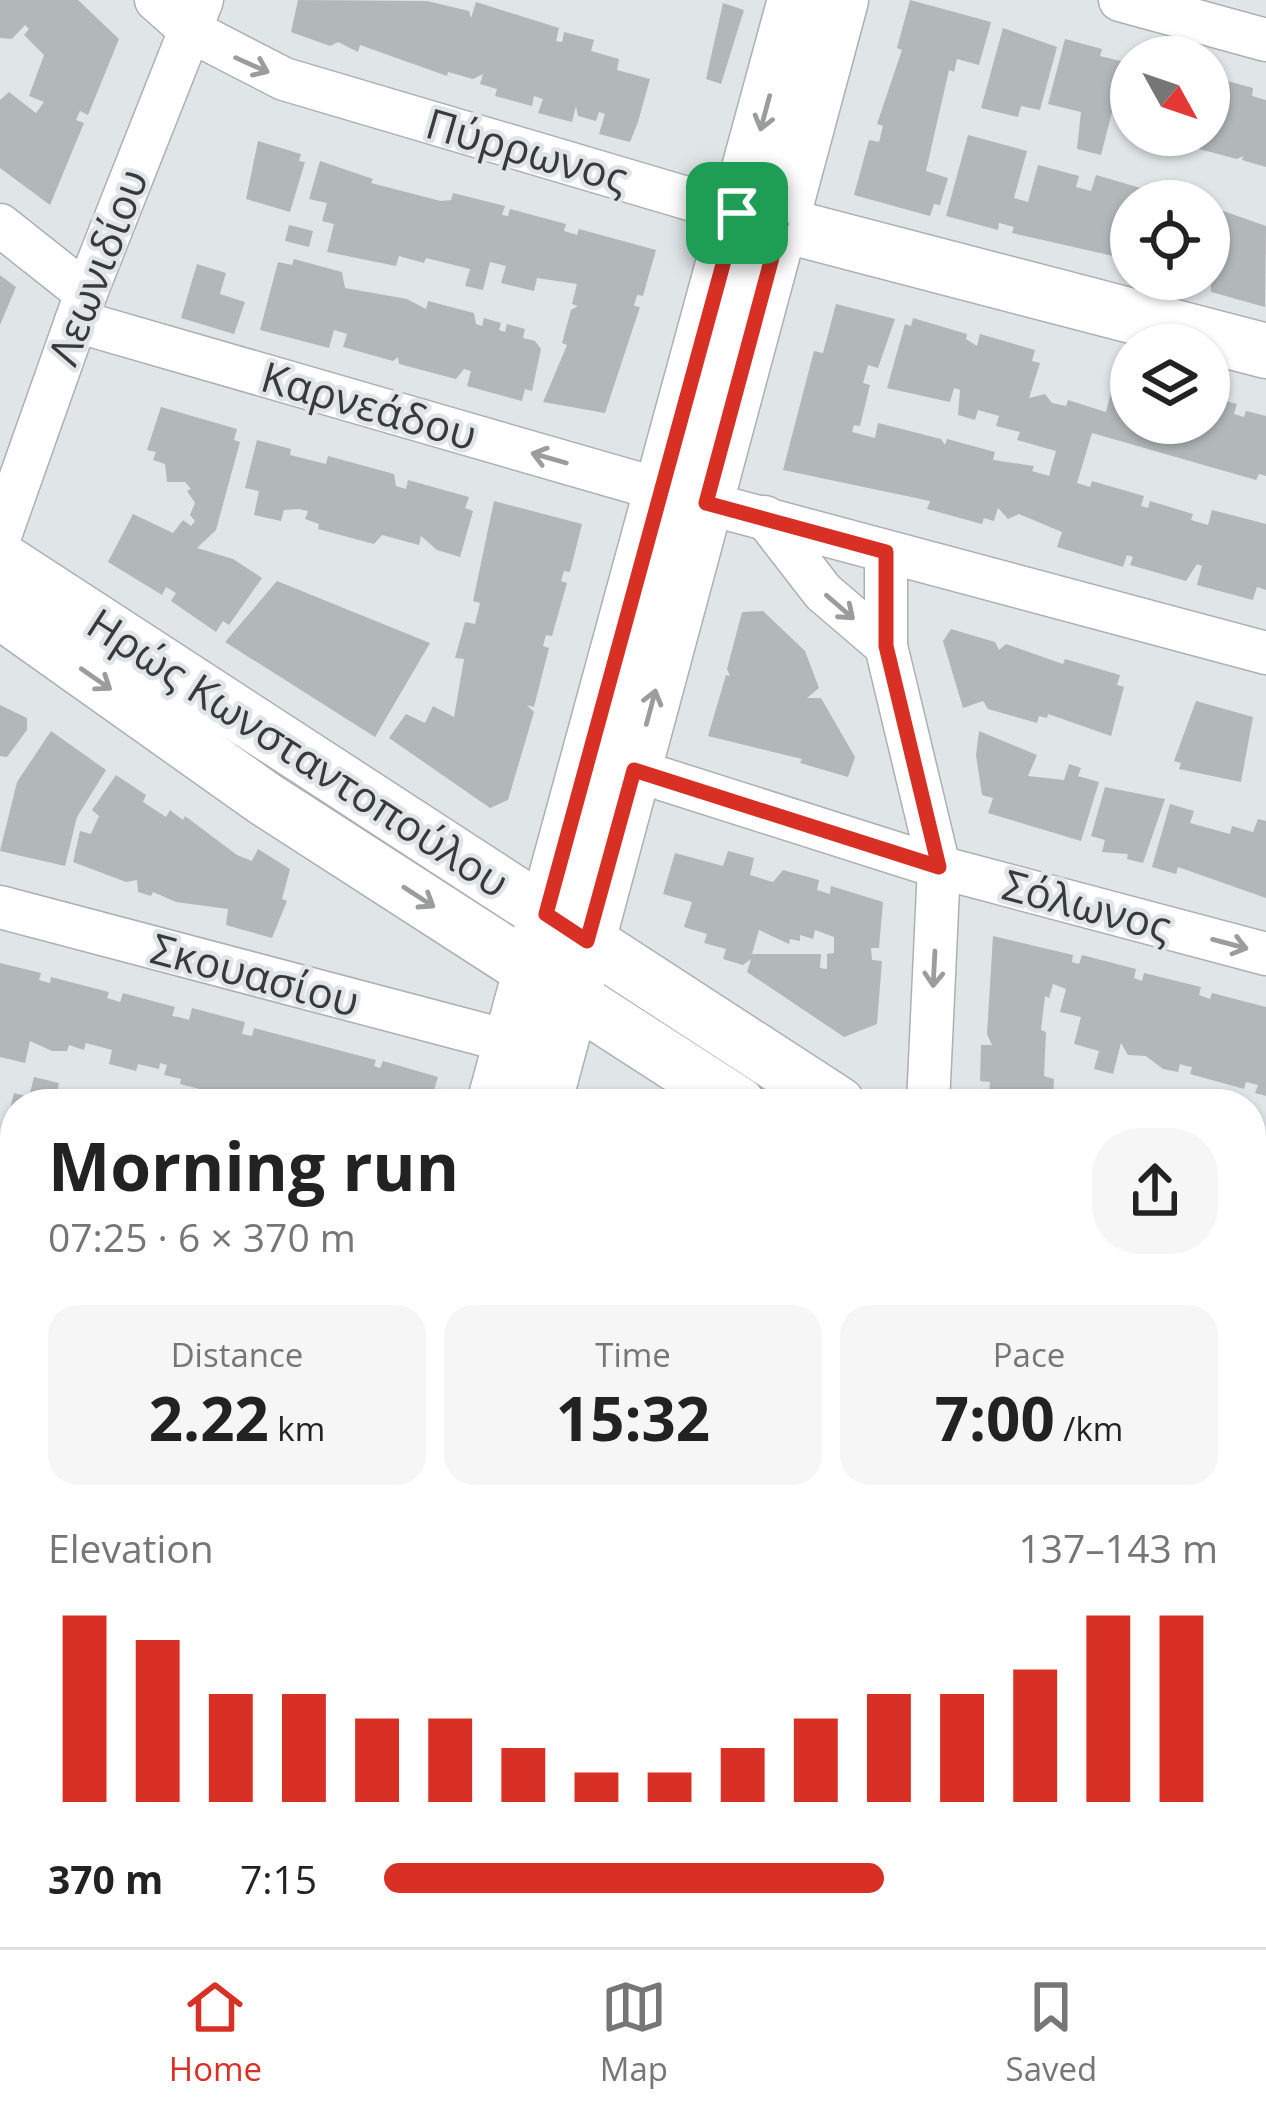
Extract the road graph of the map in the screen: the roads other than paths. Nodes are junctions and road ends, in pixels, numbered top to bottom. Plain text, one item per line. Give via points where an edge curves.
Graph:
1 (156, 0) edge
2 (795, 0) edge
3 (841, 0) edge
4 (1120, 0) edge
5 (197, 16) edge
6 (1266, 40) edge
7 (759, 219) junction
8 (0, 225) edge
9 (81, 307) junction
10 (1266, 350) edge
11 (684, 496) junction
12 (765, 518) junction
13 (0, 536) edge
14 (886, 552) junction
15 (0, 559) edge
16 (0, 611) edge
17 (886, 646) junction
18 (1266, 653) edge
19 (634, 770) junction
20 (939, 867) junction
21 (0, 908) edge
22 (566, 928) junction
23 (1266, 954) edge
24 (552, 981) junction
25 (511, 1042) junction
26 (498, 1089) edge
27 (545, 1089) edge
28 (714, 1089) edge
29 (815, 1089) edge
30 (929, 1089) edge

1 - 5 street, Πύρρωνος
2 -> 7 street
3 - 7 street
4 - 6 street
5 -> 7 street, Πύρρωνος via 284,79
5 - 9 street, Λεωνιδίου
7 - 10 street, Πύρρωνος
7 - 11 street
8 - 9 street, Καρνεάδου
11 -> 9 street, Καρνεάδου
9 - 13 street, Λεωνιδίου
11 - 12 street, Καρνεάδου
19 -> 11 street
11 - 22 street
12 - 14 street, Καρνεάδου
12 -> 17 street via 823,592
14 - 17 street
14 - 18 street, Καρνεάδου
15 - 22 street, Ηρώς Κωνσταντοπούλου
16 -> 24 street, Ηρώς Κωνσταντοπούλου via 266,799
17 - 20 street
19 - 20 street, Σόλωνος
19 - 22 street
20 -> 23 street, Σόλωνος
20 -> 30 street
21 - 25 street, Σκουασίου
22 - 24 street
22 - 29 street, Ηρώς Κωνσταντοπούλου
24 - 25 street
24 - 27 street
24 - 28 street, Ηρώς Κωνσταντοπούλου
25 - 26 street

